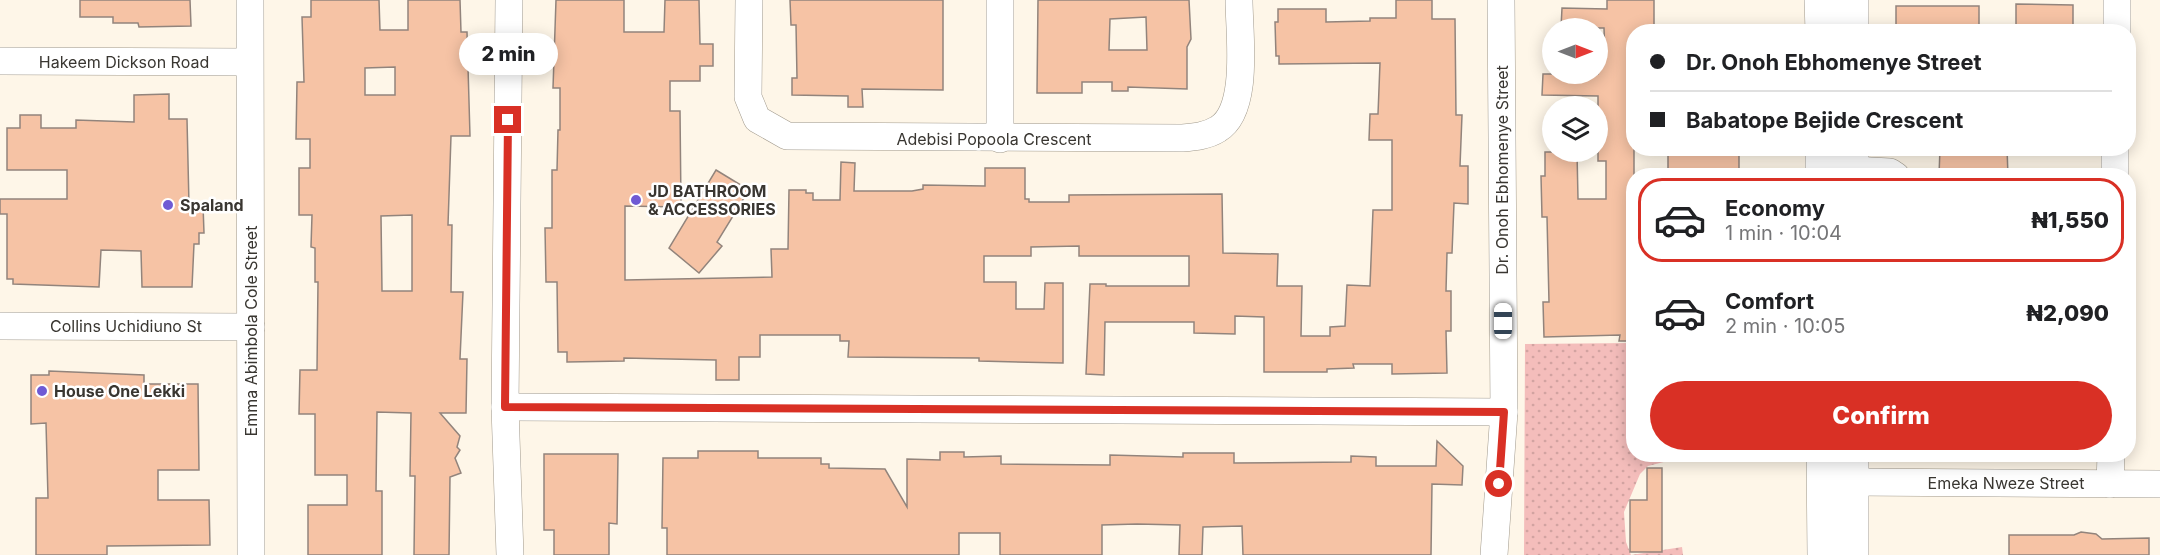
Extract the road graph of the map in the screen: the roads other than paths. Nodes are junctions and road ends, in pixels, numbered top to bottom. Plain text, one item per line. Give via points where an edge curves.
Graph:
1 (250, 0) edge
2 (509, 0) edge
3 (749, 0) edge
4 (1000, 0) edge
5 (1239, 0) edge
6 (1501, 0) edge
7 (1821, 0) edge
8 (1852, 0) edge
9 (2117, 0) edge
10 (1822, 24) edge
11 (1852, 24) edge
12 (2117, 24) edge
13 (0, 61) edge
14 (249, 62) junction
15 (1000, 139) junction
16 (1832, 156) edge
17 (1845, 167) edge
18 (0, 326) edge
19 (251, 327) junction
20 (505, 407) junction
21 (1504, 412) junction
22 (1823, 462) edge
23 (2110, 462) edge
24 (1852, 468) edge
25 (2110, 484) junction
26 (2160, 484) edge
27 (251, 555) edge
28 (510, 555) edge
29 (1494, 555) edge
30 (1824, 555) edge
31 (1852, 555) edge

1 - 14 street, Emma Abimbola Cole Street
2 - 20 street
3 - 15 street, Adebisi Popoola Crescent via 747,97 757,119 787,136
4 - 15 street
5 - 15 street, Adebisi Popoola Crescent via 1239,92 1234,112 1219,129 1182,138
6 - 21 street, Dr. Onoh Ebhomenye Street
7 - 10 main road
8 - 11 main road
9 - 12 street
13 - 14 street, Hakeem Dickson Road
14 - 19 street, Emma Abimbola Cole Street
16 - 17 main road
18 - 19 street, Collins Uchidiuno St
19 - 27 street, Emma Abimbola Cole Street
20 - 21 street
20 - 28 street
21 - 29 street, Dr. Onoh Ebhomenye Street
22 - 30 main road
23 - 25 street
24 - 25 street, Emeka Nweze Street
24 - 31 main road
25 - 26 street, Emeka Nweze Street

